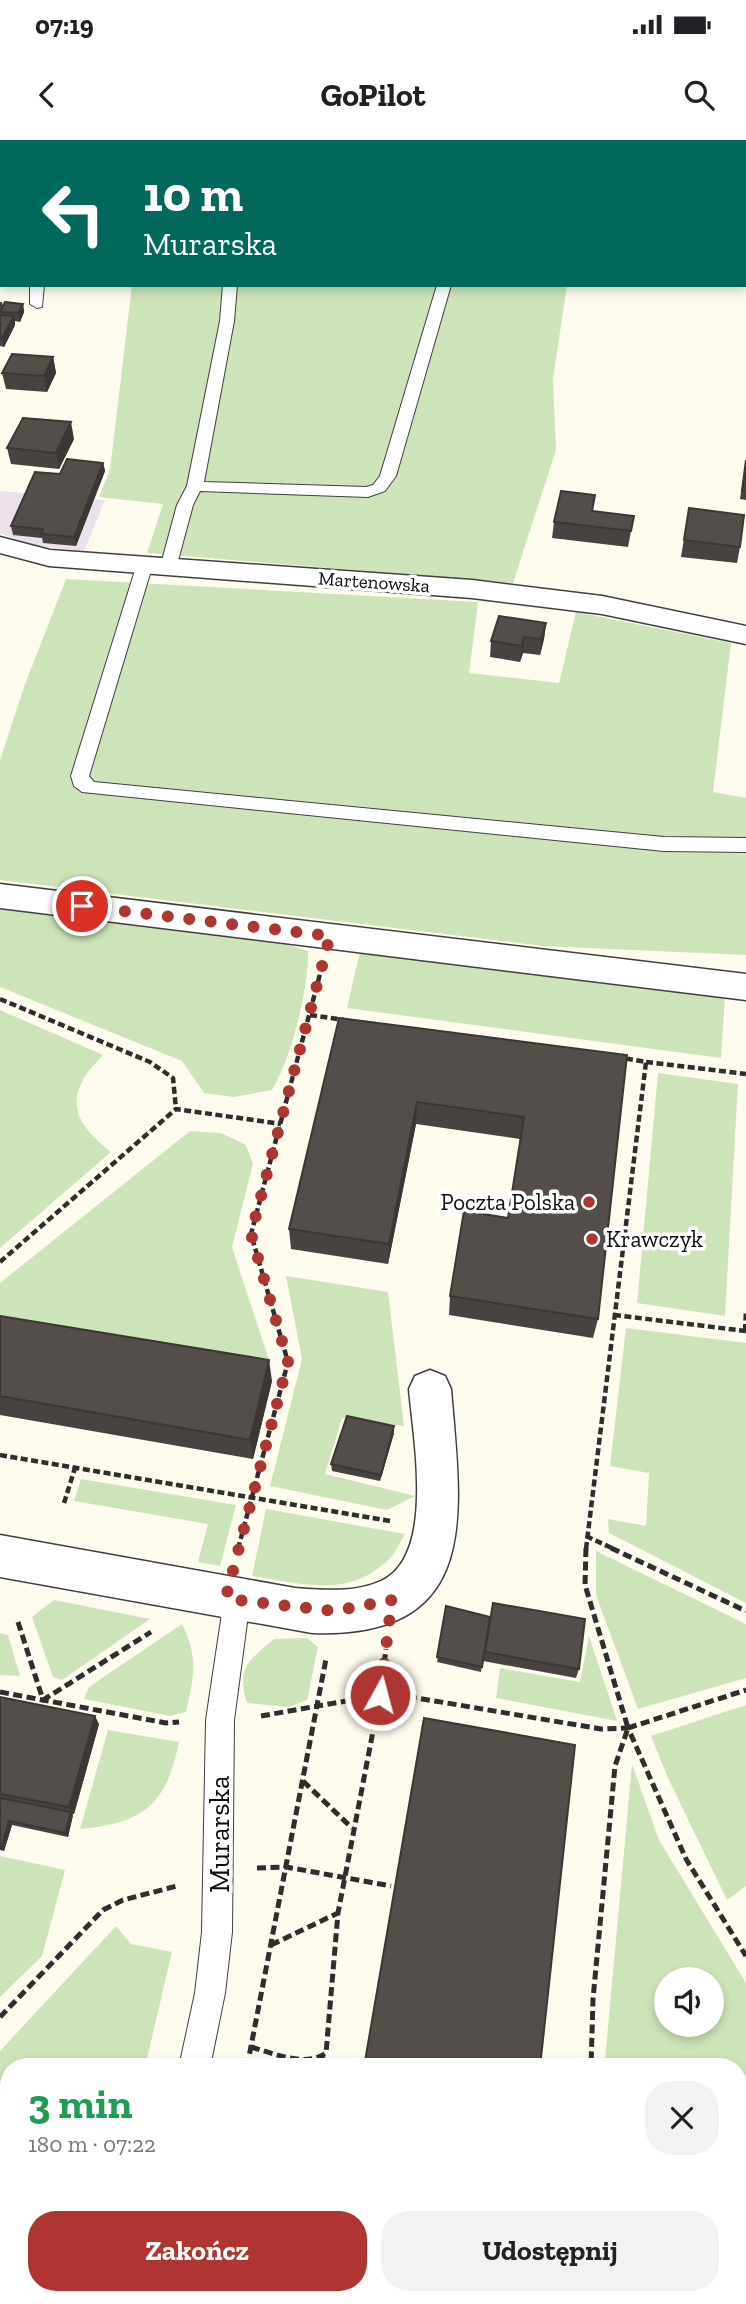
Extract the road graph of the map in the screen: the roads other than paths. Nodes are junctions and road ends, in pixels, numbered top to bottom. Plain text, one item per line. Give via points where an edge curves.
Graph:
1 (37, 287) edge
2 (230, 287) edge
3 (443, 287) edge
4 (37, 304) dead end
5 (195, 486) junction
6 (0, 545) edge
7 (156, 567) junction
8 (746, 635) edge
9 (746, 845) edge
10 (0, 896) edge
11 (746, 987) edge
12 (430, 1390) dead end
13 (0, 1556) edge
14 (232, 1598) junction
15 (196, 2058) edge

1 - 4 lane
2 - 5 lane
3 - 5 lane via 388,475 379,488 368,492
5 - 7 lane
6 - 7 street, Martenowska via 49,558
7 - 8 street, Martenowska via 511,594 602,605
7 - 9 lane via 80,776 89,788 664,844
10 - 11 street
12 - 14 street via 435,1529 419,1578 407,1591 392,1600 334,1611
13 - 14 street
14 - 15 lane, Murarska via 220,1720 218,1932

